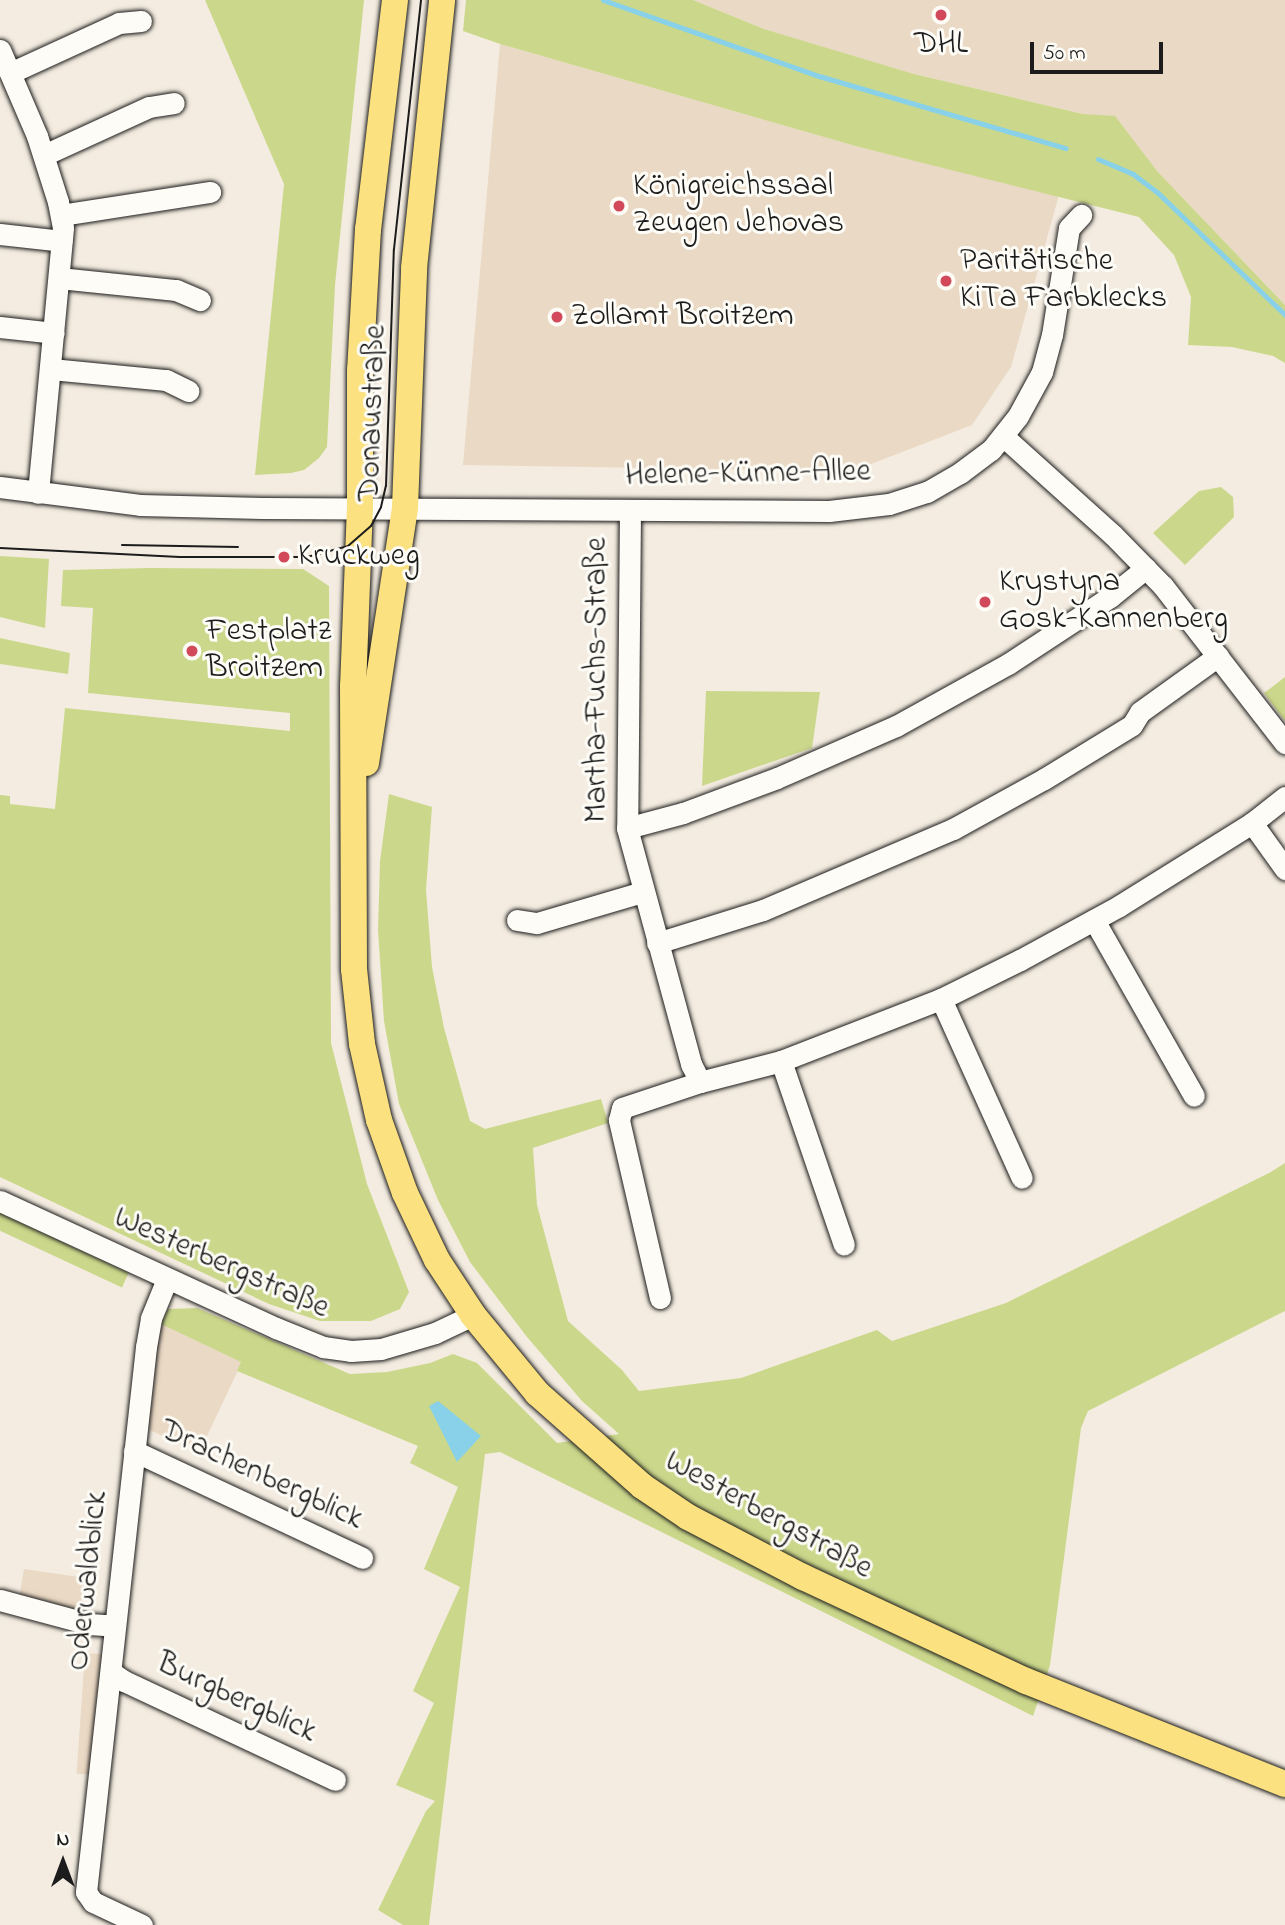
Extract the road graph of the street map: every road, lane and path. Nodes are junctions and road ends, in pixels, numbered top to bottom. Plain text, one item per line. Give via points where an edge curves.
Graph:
1 (395, 0) edge
2 (442, 0) edge
3 (141, 21) dead end
4 (0, 50) edge
5 (10, 72) junction
6 (173, 103) dead end
7 (44, 155) junction
8 (209, 192) dead end
9 (61, 215) junction
10 (1081, 215) dead end
11 (0, 234) edge
12 (62, 242) junction
13 (59, 278) junction
14 (200, 300) dead end
15 (0, 327) edge
16 (54, 333) junction
17 (51, 369) junction
18 (189, 391) dead end
19 (1003, 436) junction
20 (0, 487) edge
21 (38, 493) junction
22 (360, 506) junction
23 (405, 507) junction
24 (630, 510) junction
25 (1146, 568) junction
26 (1218, 656) junction
27 (1285, 743) edge
28 (1285, 797) edge
29 (1252, 823) junction
30 (356, 827) junction
31 (627, 828) junction
32 (1285, 869) edge
33 (642, 892) junction
34 (517, 920) dead end
35 (1094, 920) junction
36 (657, 943) junction
37 (941, 999) junction
38 (780, 1061) junction
39 (700, 1082) junction
40 (1194, 1096) dead end
41 (1022, 1178) dead end
42 (0, 1201) edge
43 (844, 1245) dead end
44 (167, 1279) junction
45 (660, 1298) dead end
46 (473, 1315) junction
47 (134, 1451) junction
48 (362, 1558) dead end
49 (0, 1600) edge
50 (115, 1626) junction
51 (111, 1672) junction
52 (335, 1780) dead end
53 (1285, 1784) edge
54 (142, 1925) edge

1 - 22 main road, Donaustraße via 368,229 360,370
2 - 23 main road, Donaustraße via 414,268
3 - 5 street via 119,23
4 - 5 street
5 - 7 street
6 - 7 street via 149,107
7 - 9 street
8 - 9 street
9 - 12 street
10 - 19 street, Helene-Künne-Allee via 1069,228 1042,372
11 - 12 street
12 - 13 street
13 - 14 street via 176,290
13 - 16 street
15 - 16 street
16 - 17 street
17 - 18 street via 166,380
17 - 21 street
19 - 24 street, Helene-Künne-Allee via 960,474 927,492 889,504 829,510
19 - 25 street
20 - 21 street
21 - 22 street via 140,505
22 - 23 street, Helene-Künne-Allee
22 - 30 main road, Donaustraße via 353,686
23 - 24 street, Helene-Künne-Allee
23 - 30 main road, Donaustraße
24 - 31 street, Martha-Fuchs-Straße
25 - 26 street
25 - 31 street via 1008,664 896,726 778,778
26 - 27 street
26 - 36 street via 1140,712 1132,725 953,829 763,910
28 - 29 street
29 - 32 street
29 - 35 street
30 - 46 main road, Donaustraße via 354,969 368,1081 405,1193 442,1269
31 - 33 street, Martha-Fuchs-Straße
33 - 34 street via 537,923
33 - 36 street, Martha-Fuchs-Straße
35 - 37 street
35 - 40 street
36 - 39 street, Martha-Fuchs-Straße
37 - 38 street
37 - 41 street
38 - 39 street
38 - 43 street
39 - 45 street via 626,1105 619,1113
42 - 44 street, Westerbergstraße
44 - 46 street, Westerbergstraße via 303,1339 342,1350 381,1349 415,1340
44 - 47 street, Oderwaldblick via 150,1319
46 - 53 main road, Westerbergstraße via 555,1411 642,1486 688,1517 803,1577 1026,1681
47 - 48 street, Drachenbergblick
47 - 50 street, Oderwaldblick
49 - 50 street via 89,1624
50 - 51 street, Oderwaldblick
51 - 52 street, Burgbergblick
51 - 54 street, Oderwaldblick via 86,1892 93,1902

